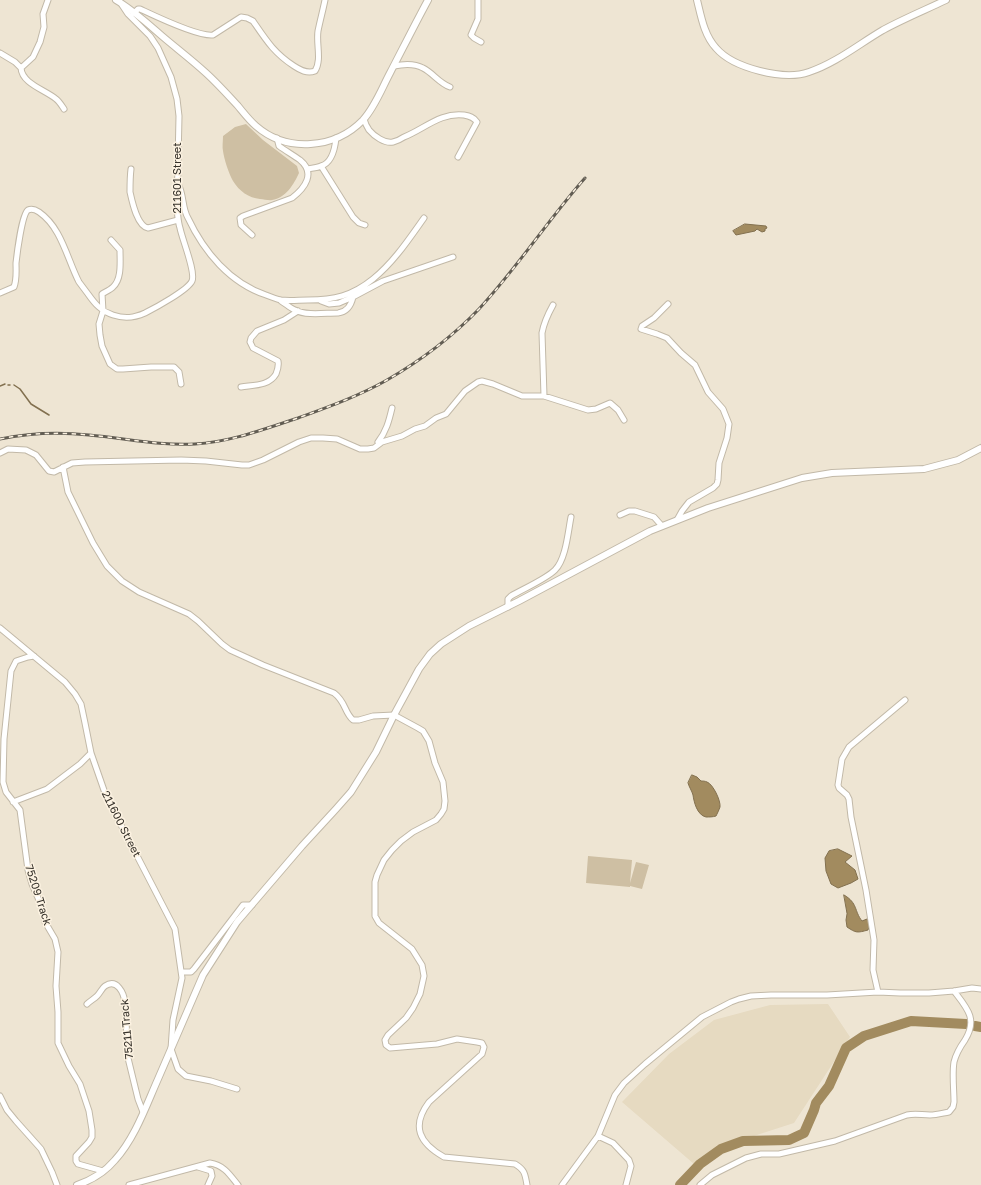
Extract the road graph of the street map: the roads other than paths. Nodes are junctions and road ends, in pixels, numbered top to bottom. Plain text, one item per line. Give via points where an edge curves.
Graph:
1 (48, 0) edge
2 (325, 0) edge
3 (428, 0) edge
4 (478, 0) edge
5 (696, 0) edge
6 (946, 0) edge
7 (119, 1) edge
8 (134, 13) junction
9 (481, 42) dead end
10 (0, 53) edge
11 (394, 66) junction
12 (21, 68) junction
13 (450, 87) dead end
14 (64, 109) dead end
15 (364, 119) junction
16 (277, 138) junction
17 (336, 138) junction
18 (458, 157) dead end
19 (321, 166) junction
20 (131, 169) dead end
21 (307, 169) junction
22 (178, 183) junction
23 (424, 218) dead end
24 (178, 220) junction
25 (365, 225) dead end
26 (252, 235) dead end
27 (111, 240) dead end
28 (453, 258) dead end
29 (0, 293) edge
30 (353, 297) junction
31 (280, 300) junction
32 (317, 300) junction
33 (668, 304) dead end
34 (553, 305) dead end
35 (103, 311) junction
36 (298, 311) junction
37 (181, 384) dead end
38 (241, 387) dead end
39 (544, 396) junction
40 (392, 408) dead end
41 (624, 420) dead end
42 (374, 448) junction
43 (981, 448) edge
44 (0, 453) edge
45 (63, 467) junction
46 (620, 515) dead end
47 (571, 517) dead end
48 (677, 520) junction
49 (662, 526) junction
50 (508, 607) junction
51 (0, 628) edge
52 (34, 656) junction
53 (905, 700) dead end
54 (394, 715) junction
55 (91, 753) junction
56 (13, 802) junction
57 (252, 904) junction
58 (182, 972) junction
59 (981, 988) edge
60 (954, 991) junction
61 (878, 992) junction
62 (87, 1004) dead end
63 (171, 1049) junction
64 (237, 1089) dead end
65 (0, 1096) edge
66 (143, 1112) junction
67 (598, 1136) junction
68 (196, 1167) junction
69 (103, 1171) junction
70 (57, 1185) edge
71 (77, 1185) edge
72 (128, 1185) edge
73 (208, 1185) edge
74 (238, 1185) edge
75 (527, 1185) edge
76 (562, 1185) edge
77 (626, 1185) edge
78 (700, 1185) edge

1 - 12 street via 43,14 44,27 40,42 33,56
2 - 8 street via 318,32 317,66 310,72 301,70 276,54 253,21 247,18 241,17 208,36 140,9
3 - 11 street
4 - 9 street via 478,19 471,35
5 - 6 street via 708,37 723,54 751,68 799,75 827,64 884,29
7 - 8 street
7 - 22 street, 211601 Street via 150,36 171,77 179,116
8 - 16 street via 204,71 256,126
10 - 12 street
11 - 13 street via 416,65
11 - 15 street
12 - 14 street via 22,74 33,85 57,100
15 - 17 street via 353,129
15 - 18 street via 373,134 386,142 393,142 441,118 455,114 469,116 477,122
16 - 17 street via 302,145 328,142
16 - 21 street via 279,146 301,161
17 - 19 street via 331,156 326,164
19 - 21 street
19 - 25 street via 353,217
20 - 24 street via 132,202 142,226 148,228
21 - 26 street via 309,174 305,184 292,198 240,218 241,225
22 - 24 street, 211601 Street
22 - 31 street via 187,217 214,259 250,289
23 - 32 street via 390,262 372,279 340,297
24 - 35 street, 211601 Street via 193,277 190,284 135,317 115,316
27 - 35 street via 120,250 119,274 114,287 102,294
28 - 30 street via 383,281
29 - 35 street, 211601 Street via 14,286 16,282 16,261 24,217 27,211 32,209 45,216 57,231 80,282
30 - 32 street via 335,304
30 - 36 street via 350,306 341,313 317,314
31 - 32 street
31 - 36 street
33 - 48 street via 641,329 667,338 696,365 708,392 723,409 729,424 716,484 689,502
34 - 39 street via 542,333
35 - 37 street via 99,324 100,335 102,346 113,367 122,370 174,366 179,372
36 - 38 street via 257,331 251,338 253,348 278,361 278,368 266,383
39 - 41 street via 588,410 610,403
39 - 42 street via 522,396 493,384 478,382 465,391 446,414 425,426 382,442
40 - 42 street via 386,430
42 - 45 street via 360,449 336,440 312,438 249,465 181,460 85,462
43 - 48 street via 958,460 924,469 832,473 802,478
44 - 45 street via 8,449 26,450 36,455 49,471 57,472
45 - 54 street via 68,492 93,543 108,566 122,581 138,592 189,614 230,650 334,693 343,702 352,720
46 - 49 street via 635,511 654,517
47 - 50 street via 559,564 551,573 511,596 508,599
48 - 49 street
49 - 50 street
50 - 54 street via 453,636 430,654 419,668
51 - 52 street, 211600 Street
52 - 55 street, 211600 Street via 75,694 82,710
52 - 56 street, 75209 Track via 16,661 11,671 4,739 3,782
53 - 61 street via 849,747 842,759 838,785 849,799 874,940 873,970
54 - 57 street via 376,752 351,792
54 - 75 street via 426,734 442,782 445,801 444,809 436,820 413,832 392,850 384,860 375,882 375,916 379,923 418,956 424,976 420,994 413,1008 388,1035 386,1044 390,1048 437,1044 457,1039 482,1043 482,1054 422,1111 419,1128 434,1151 444,1156 515,1164 522,1168 526,1175
55 - 56 street via 47,789
55 - 58 street, 211600 Street via 106,796 175,929
56 - 69 street, 75209 Track via 21,816 26,860 32,884 58,952 58,1043 80,1084 89,1111 92,1137 76,1156 76,1161 78,1164
57 - 58 street via 243,905 191,972
57 - 63 street via 237,922 203,975
58 - 63 street, 211600 Street via 173,1020
59 - 60 street
60 - 61 street
60 - 78 street via 970,1014 971,1022 968,1035 958,1050 954,1063 954,1102 950,1112 930,1115 916,1113 835,1141 779,1154 761,1154 746,1158 712,1175
61 - 67 street via 751,996 731,1002 702,1017 624,1083 615,1095
62 - 66 street, 75211 Track via 98,996 104,986 110,984 118,986 124,994 128,1058
63 - 64 street via 182,1074
63 - 66 street
65 - 70 street via 7,1110 41,1149
66 - 69 street via 124,1148
67 - 76 street
67 - 77 street via 613,1143 629,1160 631,1166
68 - 72 street
68 - 73 street via 211,1171 212,1176
68 - 74 street via 210,1163 219,1165 227,1170
69 - 71 street via 89,1181

